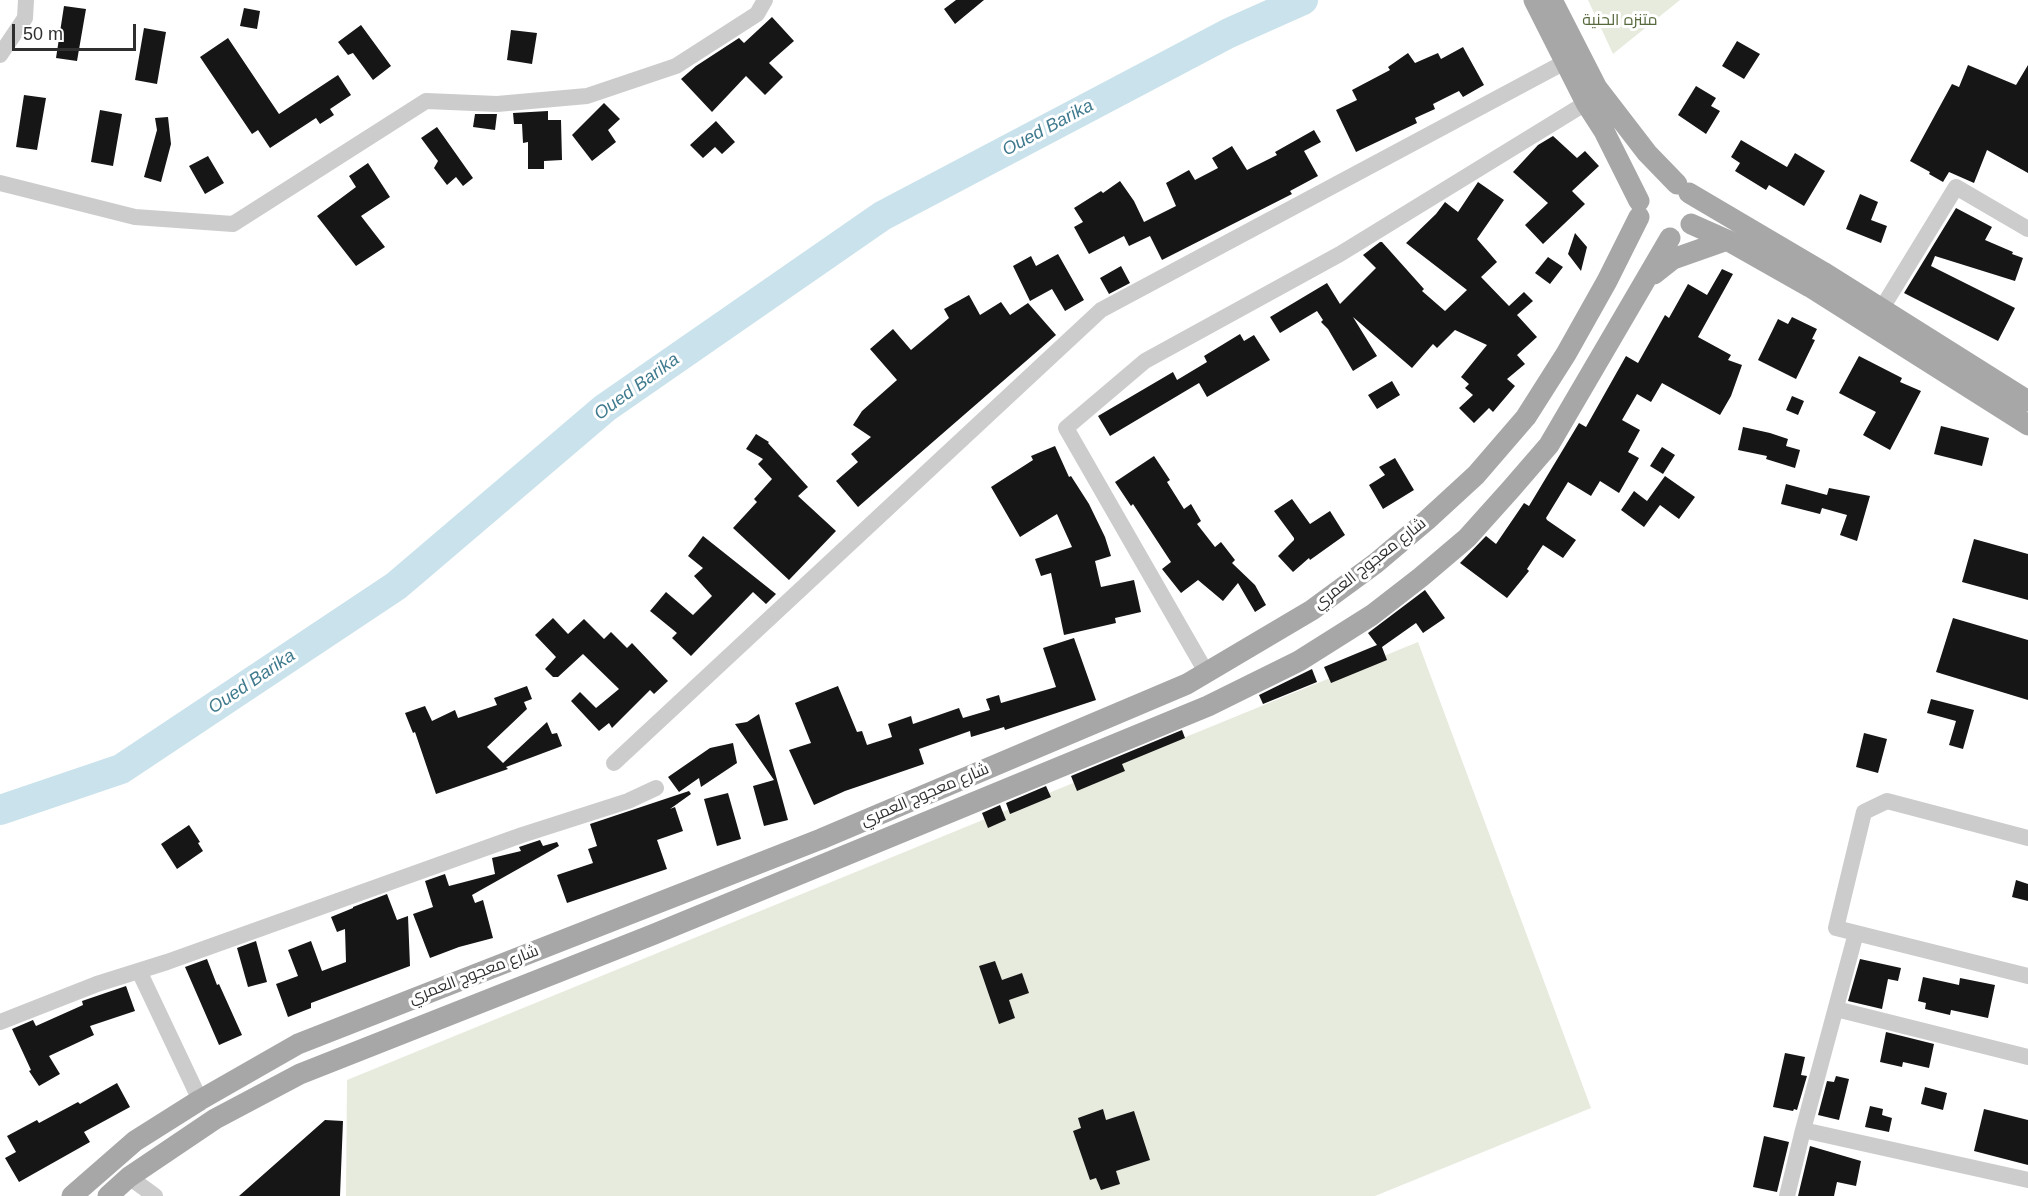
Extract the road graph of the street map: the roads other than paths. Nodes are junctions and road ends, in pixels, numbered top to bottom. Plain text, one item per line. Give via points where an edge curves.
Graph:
1 (26, 0) edge
2 (765, 0) edge
3 (1534, 0) edge
4 (1552, 12) edge
5 (0, 55) edge
6 (1565, 62) junction
7 (1586, 104) junction
8 (0, 183) edge
9 (1683, 188) junction
10 (1639, 209) junction
11 (1691, 224) junction
12 (2028, 229) edge
13 (1670, 238) junction
14 (1727, 240) junction
15 (1647, 280) junction
16 (1882, 308) junction
17 (2028, 401) edge
18 (2028, 425) edge
19 (1206, 672) junction
20 (614, 763) dead end
21 (656, 788) dead end
22 (2028, 838) edge
23 (1856, 933) junction
24 (139, 971) junction
25 (2028, 976) edge
26 (1836, 1009) junction
27 (0, 1022) edge
28 (2028, 1057) edge
29 (200, 1100) junction
30 (1803, 1130) junction
31 (129, 1177) junction
32 (2028, 1180) edge
33 (72, 1196) edge
34 (108, 1196) edge
35 (155, 1196) edge
36 (1787, 1196) edge

1 - 5 street via 25,18
2 - 8 street via 757,14 676,66 587,96 498,104 426,101 233,224 135,217
3 - 4 main road
4 - 6 main road
4 - 9 main road via 1596,88 1647,153
6 - 7 main road
6 - 20 street via 1101,310
7 - 10 main road via 1604,131
7 - 19 street via 1340,254 1145,361 1066,428
9 - 10 main road via 1659,183 1644,193
9 - 11 main road via 1694,205
9 - 16 main road
10 - 13 main road via 1648,231
10 - 19 main road, شارع معجوج العمري via 1601,291 1526,417 1476,475 1377,563 1312,610
11 - 13 main road
11 - 14 main road
12 - 16 street via 1956,187
13 - 15 main road, شارع معجوج العمري
14 - 15 main road via 1673,259
14 - 18 main road via 1810,287
15 - 31 main road, شارع معجوج العمري via 1549,445 1467,538 1372,615 1299,661 1208,706 652,935 300,1074 215,1119
16 - 17 main road
19 - 29 main road, شارع معجوج العمري via 1187,684 821,839 298,1044
21 - 24 street
22 - 23 street via 1887,801 1864,812 1836,928
23 - 25 street
23 - 26 street
24 - 27 street
24 - 29 street
26 - 28 street
26 - 30 street
29 - 33 main road, شارع معجوج العمري via 135,1142
30 - 32 street
30 - 36 street
31 - 34 main road, شارع معجوج العمري
31 - 35 street

